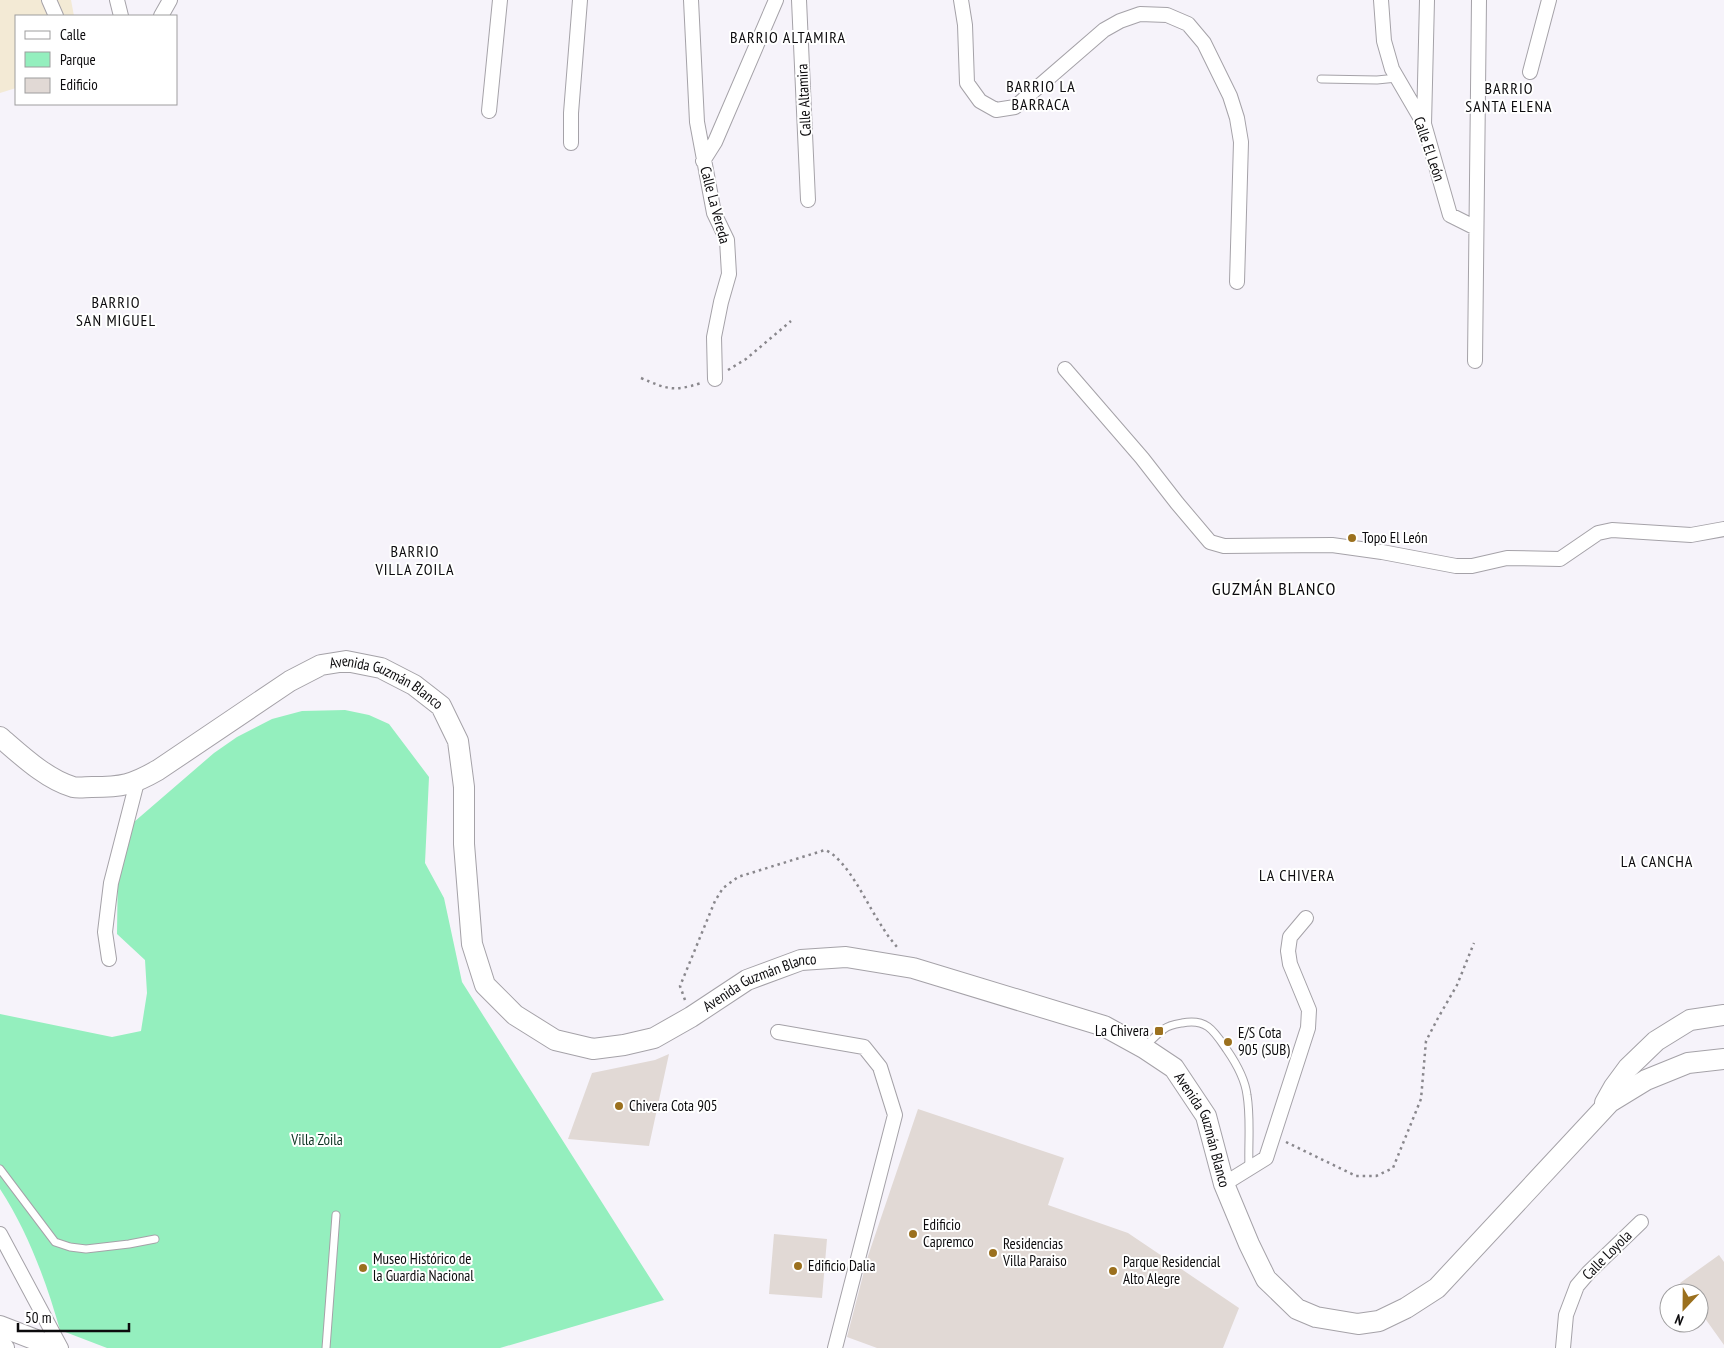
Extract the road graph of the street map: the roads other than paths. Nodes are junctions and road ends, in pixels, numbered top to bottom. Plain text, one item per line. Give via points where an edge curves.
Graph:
1 (49, 0) edge
2 (117, 0) edge
3 (170, 0) edge
4 (500, 0) edge
5 (580, 0) edge
6 (691, 0) edge
7 (776, 0) edge
8 (799, 0) edge
9 (961, 0) edge
10 (1381, 0) edge
11 (1427, 0) edge
12 (1480, 0) edge
13 (1549, 0) edge
14 (56, 15) edge
15 (121, 15) edge
16 (161, 15) edge
17 (1530, 72) dead end
18 (1397, 78) junction
19 (1321, 79) dead end
20 (489, 111) dead end
21 (1424, 124) junction
22 (572, 143) dead end
23 (703, 161) junction
24 (808, 200) dead end
25 (1476, 228) junction
26 (1237, 282) dead end
27 (1475, 361) dead end
28 (1065, 369) dead end
29 (715, 379) dead end
30 (1724, 529) edge
31 (0, 737) edge
32 (137, 782) junction
33 (1306, 918) dead end
34 (109, 959) dead end
35 (1724, 1015) edge
36 (778, 1032) dead end
37 (1144, 1048) junction
38 (1724, 1059) edge
39 (1598, 1116) junction
40 (1249, 1168) junction
41 (0, 1169) edge
42 (1224, 1184) junction
43 (336, 1215) dead end
44 (1641, 1222) dead end
45 (0, 1234) edge
46 (155, 1239) dead end
47 (0, 1326) edge
48 (0, 1346) edge
49 (4, 1348) edge
50 (59, 1348) edge
51 (326, 1348) edge
52 (835, 1348) edge
53 (1563, 1348) edge

1 - 14 street
2 - 15 street
3 - 16 street
4 - 20 street
5 - 22 street via 571,114
6 - 23 street, Calle La Vereda via 697,122
7 - 23 street via 715,142
8 - 24 street, Calle Altamira
9 - 26 street via 967,83 980,101 996,110 1015,108 1104,30 1120,21 1140,14 1153,14 1188,24 1204,43 1237,118 1241,142
10 - 18 street, Calle El León via 1384,41
11 - 21 street
12 - 25 street
13 - 17 street
18 - 19 lane
18 - 21 street, Calle El León
21 - 25 street, Calle El León via 1450,215
23 - 29 street, Calle La Vereda via 714,213 726,240 729,274 714,338
25 - 27 street
28 - 30 street via 1210,542 1217,544 1332,546 1472,566 1507,558 1560,559 1598,533 1612,530 1691,535
31 - 32 street, Avenida Guzmán Blanco via 47,775 74,787 114,787
32 - 34 street via 111,883 105,932
32 - 37 street, Avenida Guzmán Blanco via 290,681 321,665 346,661 381,668 414,684 441,706 458,741 464,787 464,844 472,944 485,985 515,1015 555,1040 593,1049 654,1038 691,1018 747,980 801,960 846,957 913,968 1104,1026
33 - 40 street via 1290,936 1288,951 1309,1010 1308,1028 1266,1158
35 - 39 street, Avenida Guzmán Blanco via 1690,1020 1656,1041 1628,1068
36 - 52 street via 864,1048 880,1067 894,1115
37 - 40 lane via 1164,1028 1187,1022 1199,1021 1217,1036 1244,1082
37 - 42 street, Avenida Guzmán Blanco via 1174,1068 1206,1116
38 - 39 street, Avenida Guzmán Blanco via 1688,1063 1646,1080 1610,1102
39 - 42 street, Avenida Guzmán Blanco via 1437,1288 1379,1321 1338,1322 1316,1318 1297,1308 1266,1279
40 - 42 street
41 - 46 lane via 55,1242 86,1249
43 - 51 lane
44 - 53 street, Calle Loyola via 1577,1286 1566,1315
45 - 50 street
47 - 50 street
48 - 49 street

